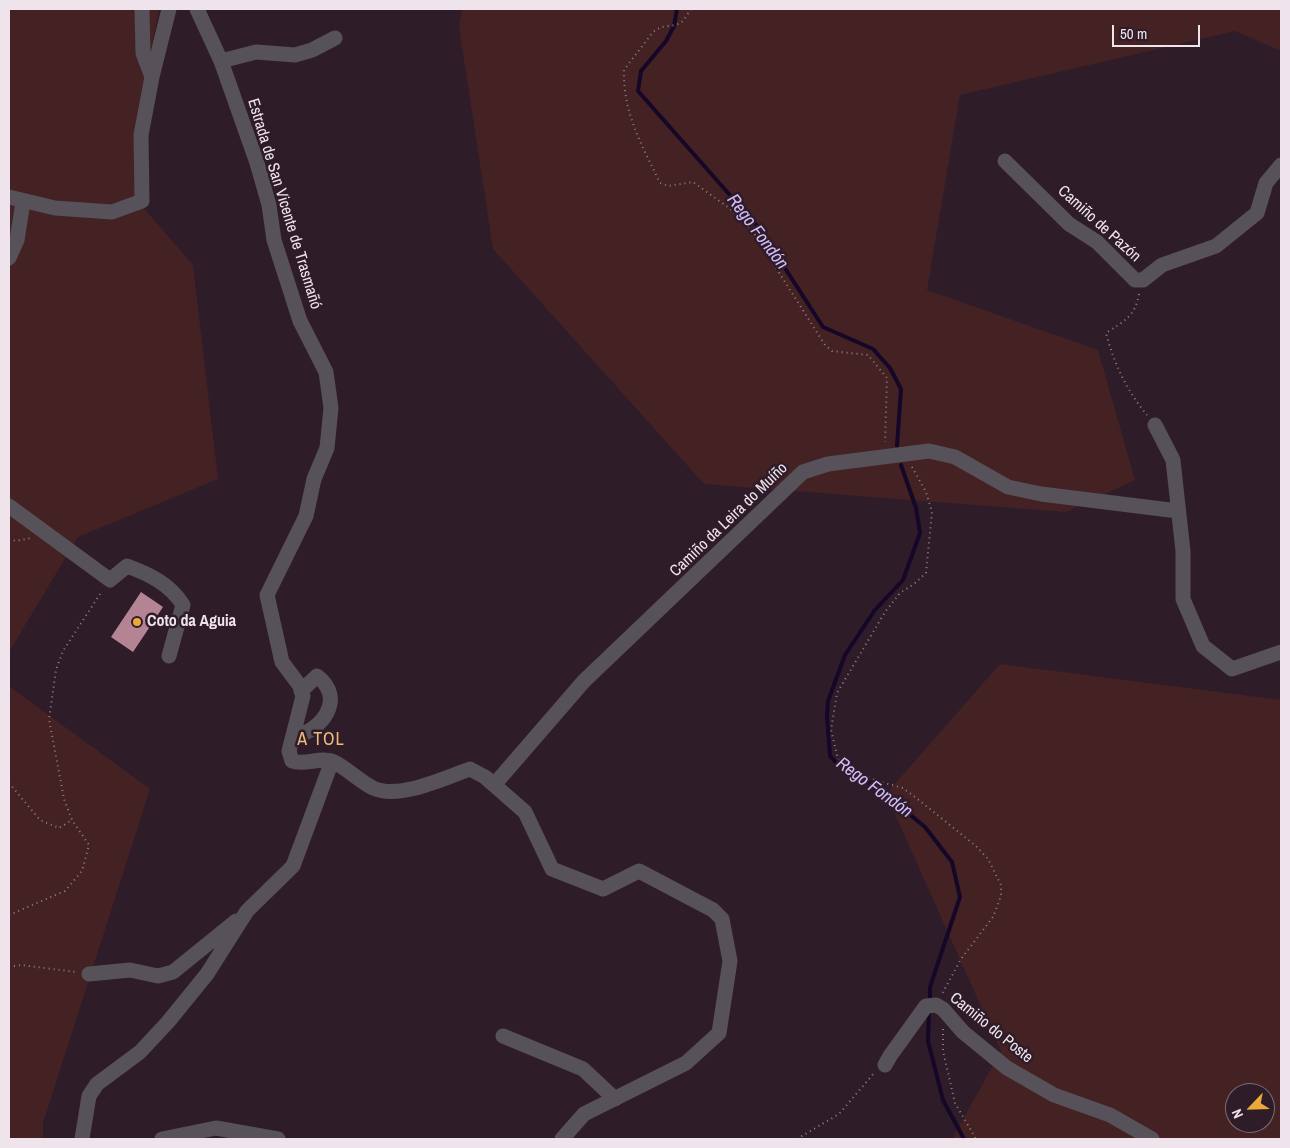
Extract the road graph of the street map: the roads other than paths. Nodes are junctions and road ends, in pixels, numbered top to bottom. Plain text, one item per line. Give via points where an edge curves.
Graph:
1 (142, 9) edge
2 (169, 9) edge
3 (197, 9) edge
4 (335, 38) dead end
5 (221, 61) junction
6 (152, 78) junction
7 (1005, 161) dead end
8 (1281, 165) edge
9 (16, 199) edge
10 (9, 258) edge
11 (1155, 425) road end
12 (9, 506) edge
13 (1178, 511) junction
14 (1281, 652) edge
15 (168, 656) dead end
16 (301, 691) junction
17 (294, 737) junction
18 (332, 761) junction
19 (494, 785) junction
20 (247, 911) junction
21 (90, 974) road end
22 (503, 1036) dead end
23 (885, 1065) road end
24 (615, 1099) junction
25 (567, 1137) edge
26 (82, 1139) edge
27 (162, 1139) edge
28 (278, 1139) edge
29 (1152, 1139) edge

1 - 6 street via 143,53
2 - 6 street
3 - 5 street, Estrada de San Vicente de Trasmañó
4 - 5 street via 295,55 256,52
5 - 16 street, Estrada de San Vicente de Trasmañó via 257,163 269,205 274,240 300,321 326,372 331,408 327,448 314,479 306,516 267,595 282,662
6 - 9 street via 141,135 142,201 112,212 56,208
7 - 8 street, Camiño de Pazón via 1069,224 1098,242 1135,280 1143,280 1162,265 1216,246 1257,212 1266,183
9 - 10 street via 17,240
11 - 13 street via 1173,460
12 - 15 street via 110,580 127,566 151,574 177,597 183,605
13 - 14 street via 1184,598 1203,646 1232,669
13 - 19 street, Camiño da Leira do Muíño via 1008,487 955,457 929,451 828,464 802,472 584,680
16 - 17 street via 303,696
16 - 17 street via 317,676 324,681 331,696 330,707 319,726
17 - 18 street via 289,751 292,761 299,764
18 - 19 street via 374,789 397,793 470,769
18 - 20 street via 293,866
19 - 24 street via 525,812 552,869 603,889 639,871 713,910 722,919 730,962 718,1032 686,1063
20 - 21 street via 173,972 158,976 130,970
20 - 26 street via 207,974 168,1022 140,1052 97,1084 90,1096
22 - 24 street via 583,1069
23 - 29 street, Camiño do Poste via 926,1006 940,1007 963,1032 1007,1068 1054,1095 1110,1114
24 - 25 street via 584,1114
27 - 28 street via 216,1128

